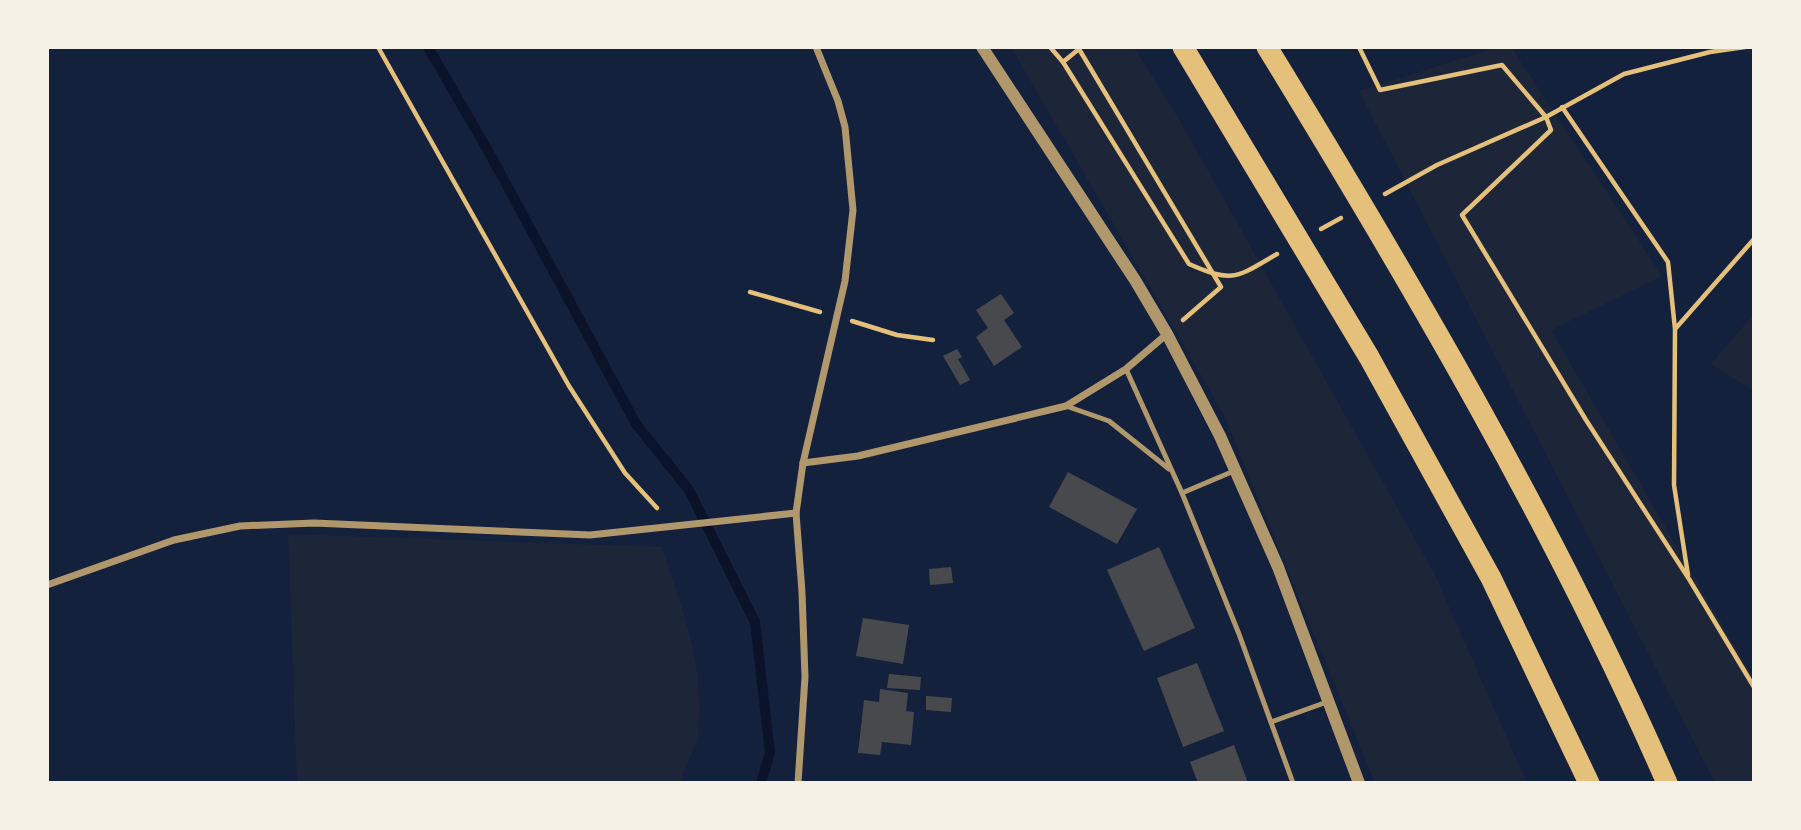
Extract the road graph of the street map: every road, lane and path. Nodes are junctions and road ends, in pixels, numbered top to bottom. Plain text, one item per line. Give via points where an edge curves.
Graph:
1 (378, 47) edge
2 (816, 47) edge
3 (982, 47) edge
4 (1050, 47) edge
5 (1183, 47) edge
6 (1268, 47) edge
7 (1359, 47) edge
8 (1745, 47) edge
9 (1063, 62) junction
10 (1562, 107) junction
11 (1546, 117) junction
12 (1437, 165) dead end
13 (1167, 230) dead end
14 (1754, 239) edge
15 (1675, 329) junction
16 (1167, 334) junction
17 (1126, 369) junction
18 (1066, 406) junction
19 (803, 463) junction
20 (1236, 470) junction
21 (1172, 471) junction
22 (1182, 493) junction
23 (796, 513) junction
24 (663, 529) junction
25 (1689, 579) junction
26 (47, 585) edge
27 (1754, 687) edge
28 (1329, 701) junction
29 (1271, 722) junction
30 (798, 783) edge
31 (1293, 783) edge
32 (1359, 783) edge
33 (1589, 783) edge
34 (1667, 783) edge

1 - 24 path via 569,386 625,473 660,511
2 - 19 street via 845,127 853,210 845,281
3 - 16 street
4 - 9 path
5 - 33 highway via 1369,357 1491,578
6 - 34 highway via 1389,247 1543,523
7 - 11 path via 1380,90 1502,65
8 - 10 path via 1624,74
9 - 13 path
9 - 16 path via 1079,49 1222,287
10 - 11 path
10 - 15 path via 1668,262
11 - 12 path
11 - 25 path via 1551,130 1462,215 1586,421
14 - 15 path
15 - 25 path via 1674,485
16 - 17 street
16 - 20 street
17 - 18 street
17 - 21 lane
18 - 19 street via 858,456
18 - 21 lane via 1109,421
19 - 23 street
20 - 22 lane
20 - 28 street
21 - 22 lane
22 - 29 lane
23 - 24 street
23 - 30 street via 805,677
24 - 26 street via 590,535 314,523 240,526 174,540
25 - 27 path
28 - 29 lane
28 - 32 street
29 - 31 lane

